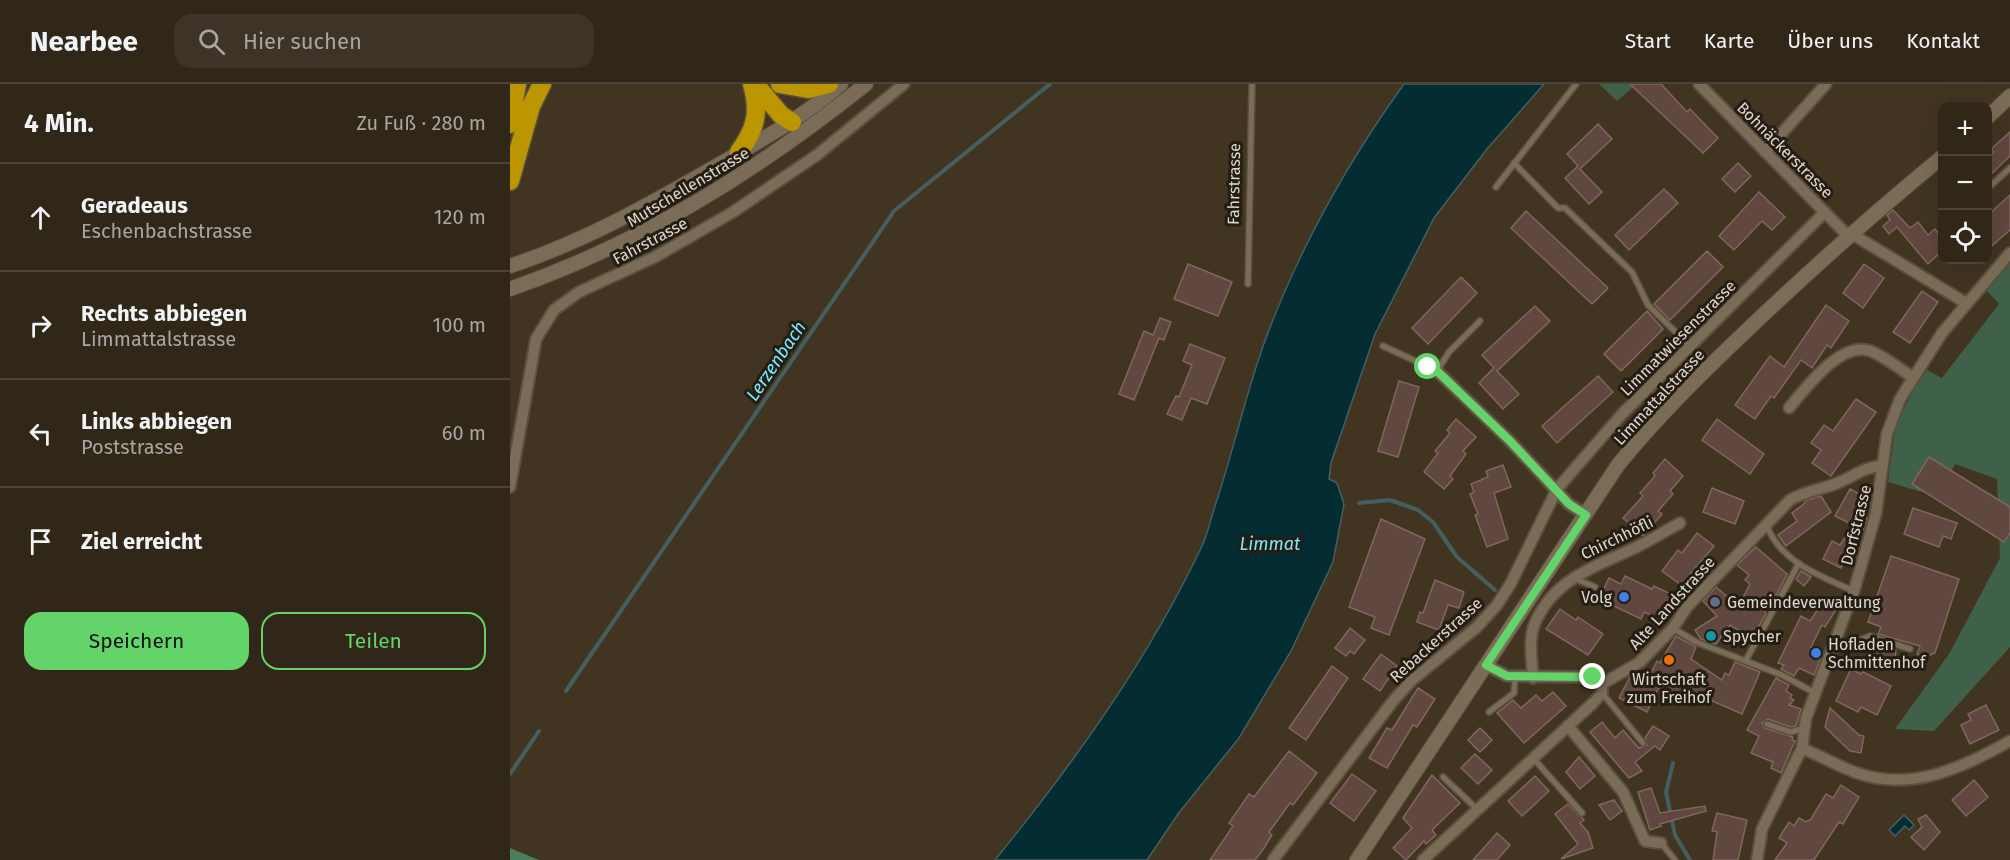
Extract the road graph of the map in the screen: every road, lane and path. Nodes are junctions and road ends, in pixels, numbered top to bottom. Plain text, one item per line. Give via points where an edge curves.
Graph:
1 (517, 84) edge
2 (542, 84) edge
3 (754, 84) edge
4 (778, 84) edge
5 (829, 84) edge
6 (841, 84) edge
7 (866, 84) edge
8 (904, 84) edge
9 (1251, 84) edge
10 (1576, 84) edge
11 (1699, 84) edge
12 (1826, 84) edge
13 (2010, 96) edge
14 (1992, 113) edge
15 (792, 122) junction
16 (510, 124) edge
17 (816, 124) junction
18 (783, 147) junction
19 (1765, 152) junction
20 (739, 153) junction
21 (1938, 160) edge
22 (1514, 163) junction
23 (2010, 168) edge
24 (510, 181) edge
25 (1992, 184) edge
26 (1496, 187) dead end
27 (1825, 212) junction
28 (1851, 235) junction
29 (2010, 253) edge
30 (510, 266) edge
31 (1248, 284) dead end
32 (510, 289) edge
33 (1966, 303) junction
34 (1480, 321) dead end
35 (1383, 346) dead end
36 (1690, 346) junction
37 (1437, 371) junction
38 (1912, 377) junction
39 (1790, 408) dead end
40 (1883, 466) junction
41 (510, 487) edge
42 (1557, 489) junction
43 (1586, 515) junction
44 (1680, 524) dead end
45 (1766, 524) junction
46 (1799, 563) junction
47 (1573, 577) junction
48 (1595, 587) dead end
49 (1854, 591) junction
50 (1673, 628) junction
51 (1836, 643) junction
52 (1910, 649) dead end
53 (1746, 660) junction
54 (1486, 665) junction
55 (1515, 677) junction
56 (1533, 678) junction
57 (1602, 688) junction
58 (1815, 693) junction
59 (1489, 712) dead end
60 (1767, 724) dead end
61 (1568, 726) junction
62 (1805, 728) junction
63 (2010, 741) edge
64 (1643, 743) dead end
65 (1802, 748) junction
66 (1533, 758) junction
67 (1443, 777) dead end
68 (1477, 809) junction
69 (1582, 813) dead end
70 (1661, 843) joint
71 (1273, 860) edge
72 (1357, 860) edge
73 (1423, 860) edge
74 (1675, 860) edge
75 (1757, 860) edge

1 - 16 highway
2 - 24 highway via 531,106
3 - 15 highway
3 - 20 highway via 757,116 751,136
4 - 5 highway via 808,89
4 - 15 highway
6 - 15 main road, Mutschellenstrasse
7 - 17 main road, Mutschellenstrasse
8 - 41 street, Fahrstrasse via 817,155 733,212 655,257 579,292 554,310 536,339
9 - 31 lane, Fahrstrasse
10 - 22 lane
11 - 19 street, Bohnäckerstrasse
12 - 19 street
13 - 14 main road
15 - 17 main road
15 - 18 main road
15 - 20 main road, Mutschellenstrasse
17 - 18 main road, Mutschellenstrasse
18 - 32 main road, Mutschellenstrasse via 653,228 604,253
19 - 27 street, Bohnäckerstrasse
20 - 30 main road, Mutschellenstrasse via 627,217
21 - 28 main road, Limmattalstrasse
22 - 26 lane
22 - 36 lane via 1558,208 1565,208 1632,272 1648,305
23 - 25 lane
27 - 28 street, Bohnäckerstrasse
27 - 36 street, Limmatwiesenstrasse
28 - 33 street, Bohnäckerstrasse
28 - 43 main road, Limmattalstrasse via 1674,400 1618,465
29 - 33 street, Dorfstrasse
33 - 38 street, Dorfstrasse
34 - 37 lane via 1449,352
35 - 37 lane
36 - 42 street, Limmatwiesenstrasse via 1622,414
37 - 42 street
38 - 39 street via 1870,350 1851,350 1822,370
38 - 40 street, Dorfstrasse via 1887,434
40 - 45 street, Alte Landstrasse via 1872,466 1842,481 1806,491 1790,500
40 - 49 street, Dorfstrasse via 1876,513
42 - 43 street via 1569,504
42 - 71 street, Rebackerstrasse via 1497,605 1393,701
43 - 54 main road, Limmattalstrasse
44 - 47 street, Chirchhöfli
45 - 46 lane via 1774,542
45 - 50 street, Alte Landstrasse via 1687,607
46 - 49 lane
46 - 53 lane
47 - 48 lane
47 - 56 street, Chirchhöfli via 1557,591 1535,623
49 - 51 street, Dorfstrasse
50 - 53 lane via 1696,642
50 - 57 street, Alte Landstrasse via 1640,662
51 - 52 lane via 1847,646 1870,636
51 - 58 street, Dorfstrasse
53 - 58 lane
54 - 55 street
54 - 72 main road, Limmattalstrasse
55 - 56 street
55 - 59 lane via 1514,693
56 - 57 street via 1593,677
57 - 61 street, Alte Landstrasse
57 - 64 lane
58 - 62 street, Dorfstrasse
60 - 62 lane via 1791,732
61 - 66 street, Alte Landstrasse
61 - 70 street via 1623,792 1644,841
62 - 65 street, Dorfstrasse
63 - 65 street via 1962,765 1911,780 1864,775
65 - 75 street, Dorfstrasse via 1762,829
66 - 68 street, Alte Landstrasse
66 - 69 lane
67 - 68 lane
68 - 73 street, Alte Landstrasse
70 - 74 lane

